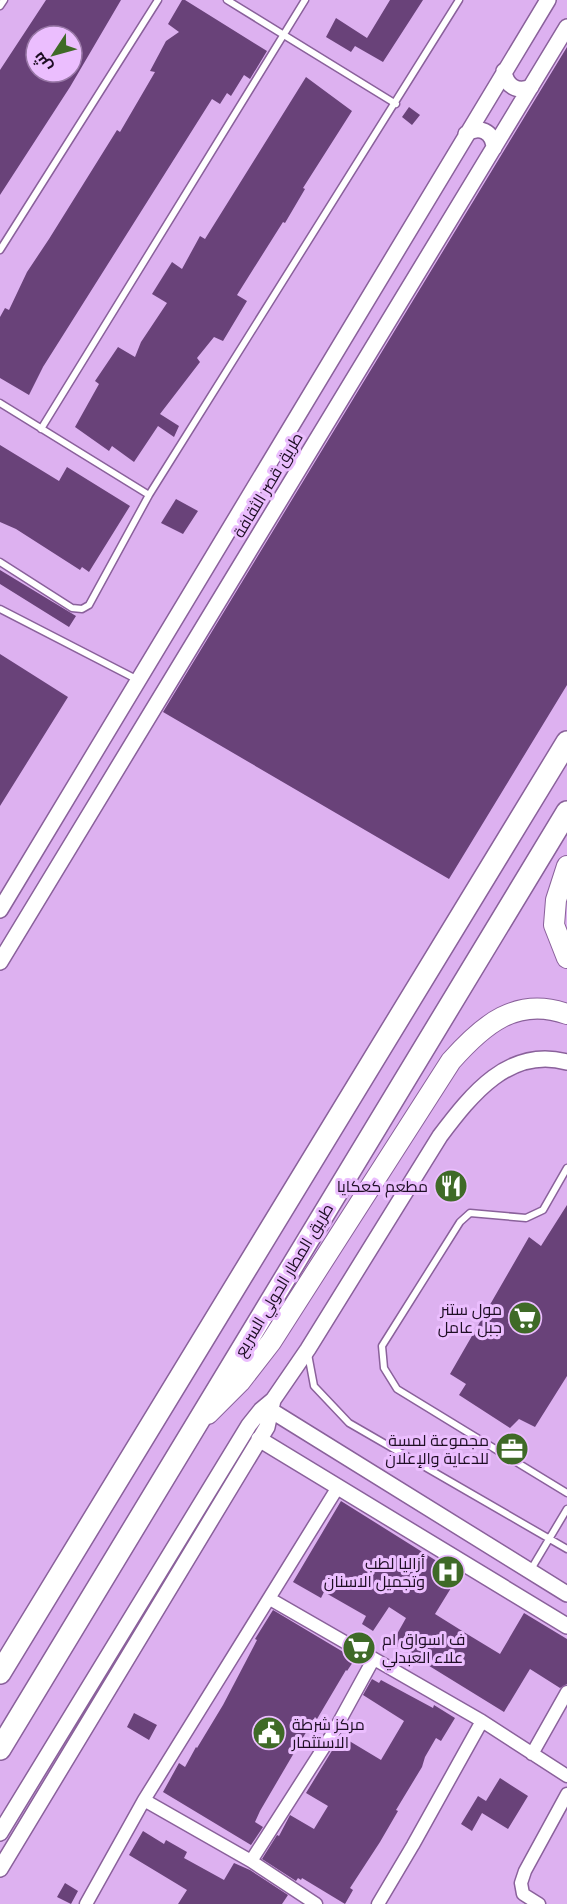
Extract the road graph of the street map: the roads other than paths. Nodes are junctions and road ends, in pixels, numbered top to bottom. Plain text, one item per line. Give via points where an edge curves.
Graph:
1 (4, 0) edge
2 (158, 0) edge
3 (227, 0) edge
4 (305, 0) edge
5 (459, 0) edge
6 (548, 0) edge
7 (0, 6) edge
8 (567, 27) edge
9 (283, 34) junction
10 (504, 71) junction
11 (531, 87) junction
12 (396, 104) junction
13 (466, 134) junction
14 (494, 147) junction
15 (0, 250) edge
16 (0, 403) edge
17 (41, 429) junction
18 (149, 495) junction
19 (0, 562) edge
20 (0, 609) edge
21 (138, 680) junction
22 (567, 742) edge
23 (567, 812) edge
24 (567, 866) edge
25 (0, 910) edge
26 (567, 958) edge
27 (0, 962) edge
28 (567, 1014) edge
29 (567, 1062) edge
30 (567, 1168) edge
31 (308, 1349) junction
32 (273, 1405) junction
33 (195, 1426) junction
34 (259, 1439) junction
35 (338, 1487) junction
36 (567, 1493) edge
37 (423, 1505) junction
38 (567, 1509) edge
39 (408, 1527) junction
40 (550, 1539) junction
41 (567, 1549) edge
42 (530, 1572) junction
43 (567, 1594) edge
44 (270, 1599) junction
45 (567, 1626) edge
46 (373, 1660) junction
47 (0, 1673) edge
48 (567, 1692) edge
49 (482, 1721) junction
50 (0, 1749) edge
51 (532, 1754) junction
52 (567, 1776) edge
53 (567, 1794) edge
54 (144, 1800) junction
55 (0, 1833) edge
56 (250, 1862) junction
57 (0, 1869) edge
58 (86, 1904) edge
59 (316, 1904) edge
60 (378, 1904) edge
61 (539, 1904) edge

1 - 7 lane
2 - 15 lane
3 - 9 lane
4 - 9 lane
5 - 12 lane
6 - 10 street, طريق قصر الثقافة
8 - 11 street, طريق قصر الثقافة
9 - 12 lane
9 - 17 lane
10 - 11 street via 510,86 520,90
10 - 13 street, طريق قصر الثقافة
11 - 14 street, طريق قصر الثقافة
12 - 18 lane
13 - 14 street via 485,131
13 - 21 street, طريق قصر الثقافة
14 - 27 street, طريق قصر الثقافة
16 - 17 lane
17 - 18 lane
18 - 19 lane via 89,605 81,609 72,608
20 - 21 lane
21 - 25 street, طريق قصر الثقافة
22 - 47 highway
23 - 33 highway, طريق المطار الحولي السريع
24 - 26 main road via 556,900 554,925
28 - 33 main road via 532,1008 503,1015 474,1035 451,1061 271,1342 240,1382
29 - 31 street via 537,1059 516,1064 497,1073 460,1109
30 - 36 lane via 543,1210 526,1218 470,1213 460,1222 382,1346 384,1368 397,1389
31 - 32 street
31 - 40 lane via 314,1386 349,1423
32 - 34 street
32 - 37 street
32 - 55 street via 249,1425
33 - 50 highway, طريق المطار الحولي السريع
34 - 35 street
34 - 57 street
35 - 39 street
35 - 44 street
37 - 39 street
37 - 42 street
38 - 40 lane
39 - 45 street
40 - 41 lane
40 - 42 lane
42 - 43 street
44 - 46 street
44 - 54 street
46 - 49 street
46 - 56 street via 333,1733
48 - 51 street
49 - 51 street
49 - 60 street
51 - 52 street
53 - 61 street via 521,1883 523,1894
54 - 56 street
54 - 58 street
56 - 59 street

